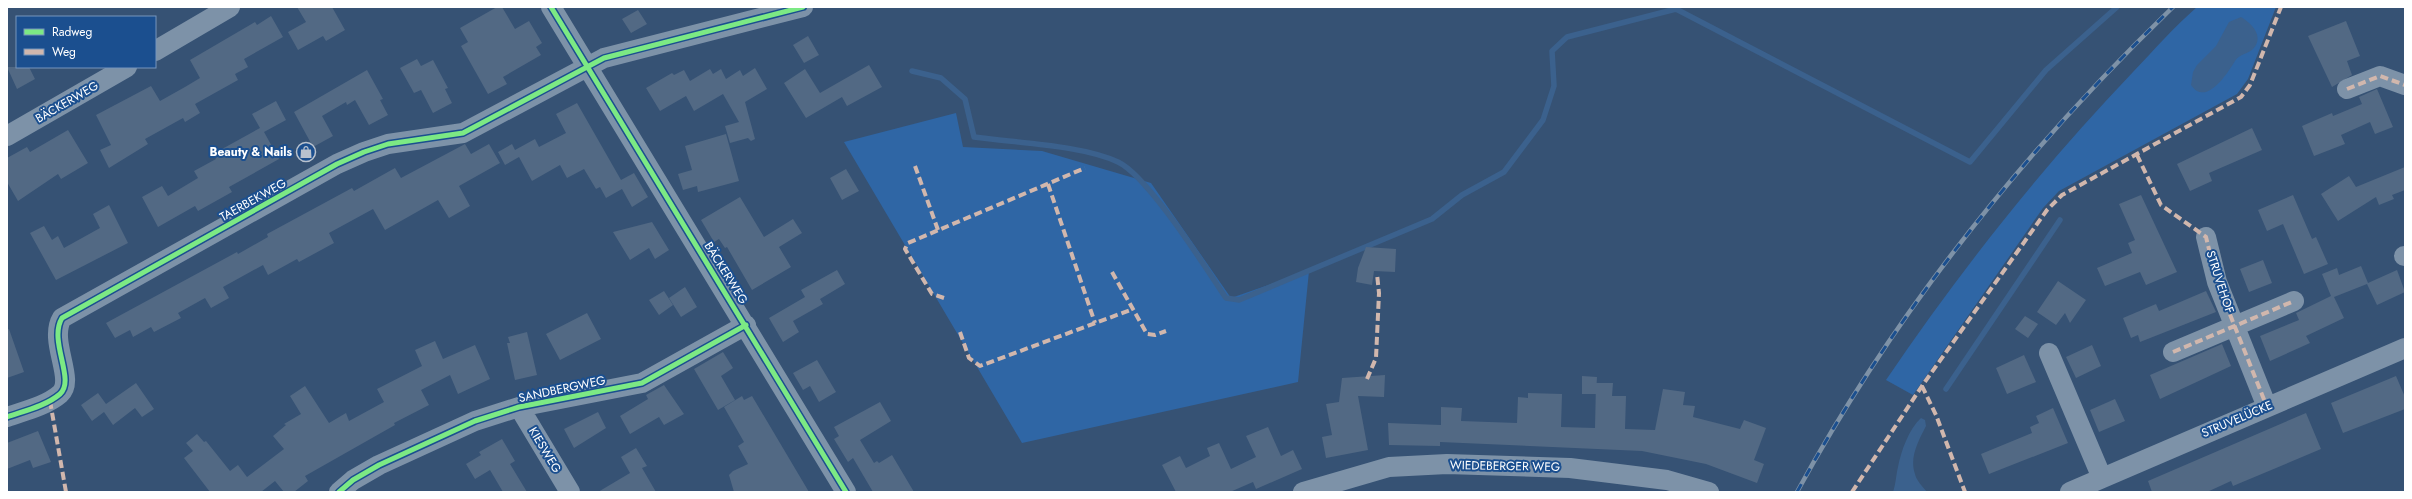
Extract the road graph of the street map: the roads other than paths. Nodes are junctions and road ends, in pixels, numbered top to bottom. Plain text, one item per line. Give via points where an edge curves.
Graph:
1 (230, 7) edge
2 (551, 7) edge
3 (803, 7) edge
4 (156, 50) edge
5 (587, 66) junction
6 (125, 68) edge
7 (2405, 85) edge
8 (2347, 89) dead end
9 (7, 136) edge
10 (2206, 237) dead end
11 (2294, 301) dead end
12 (746, 324) junction
13 (2235, 326) junction
14 (2405, 348) edge
15 (2173, 352) dead end
16 (2049, 353) dead end
17 (2267, 406) junction
18 (519, 408) junction
19 (7, 417) edge
20 (2102, 478) junction
21 (339, 492) edge
22 (570, 492) edge
23 (846, 492) edge
24 (1303, 492) edge
25 (1709, 492) edge
26 (2070, 492) edge

1 - 4 street
2 - 5 street, BÄCKERWEG
3 - 5 street via 604,58
5 - 12 street, BÄCKERWEG
5 - 19 street, TAERBEKWEG via 463,133 388,144 337,164 76,309 62,318 57,326 66,381 62,393 50,401
6 - 9 street, BÄCKERWEG
7 - 8 street via 2380,76
10 - 13 street, STRUVEHOF via 2217,282
11 - 13 street, STRUVEHOF
12 - 18 street, SANDBERGWEG via 642,383
12 - 23 street, BÄCKERWEG
13 - 15 street, STRUVEHOF
13 - 17 street, STRUVEHOF
14 - 17 street, STRUVELÜCKE
16 - 20 street
17 - 20 street, STRUVELÜCKE
18 - 21 street, SANDBERGWEG via 475,420 424,442 353,480
18 - 22 street, KIESWEG
20 - 26 street, STRUVELÜCKE
24 - 25 street, WIEDEBERGER WEG via 1389,467 1447,464 1570,468 1667,480

